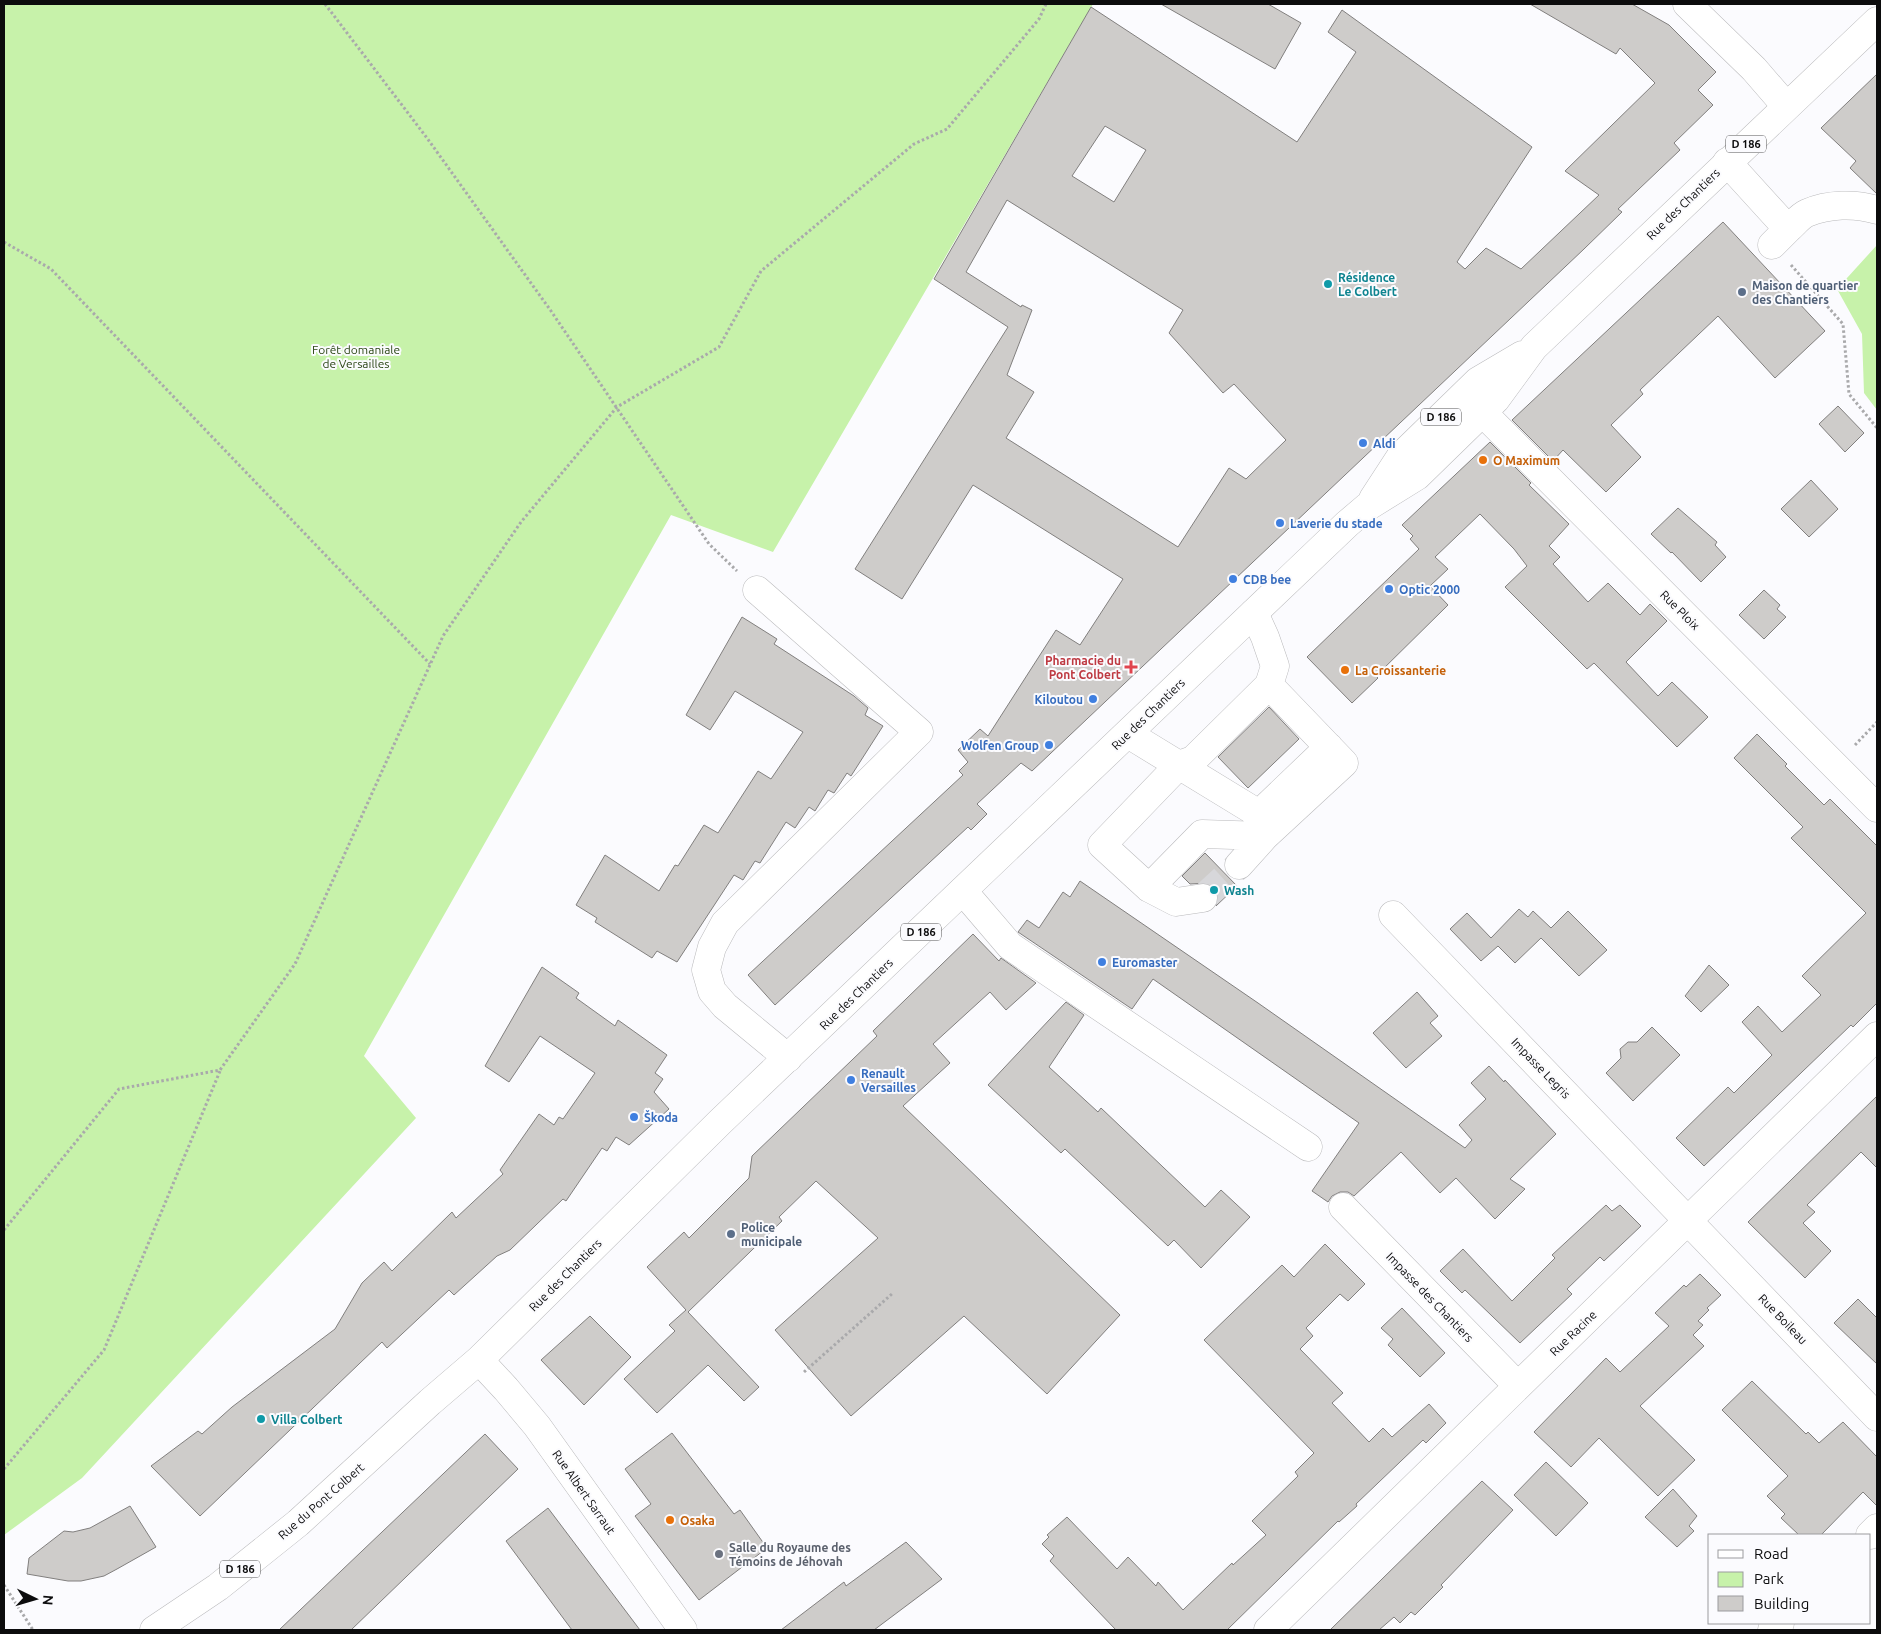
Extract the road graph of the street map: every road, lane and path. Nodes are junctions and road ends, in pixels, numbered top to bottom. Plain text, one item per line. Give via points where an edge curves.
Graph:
1 (324, 4) edge
2 (1046, 4) edge
3 (1687, 4) edge
4 (1877, 21) edge
5 (1786, 106) junction
6 (1727, 162) junction
7 (1877, 210) edge
8 (1780, 236) junction
9 (4, 242) edge
10 (1534, 347) junction
11 (617, 407) junction
12 (1482, 412) junction
13 (1877, 428) edge
14 (1367, 507) junction
15 (756, 590) joint
16 (1254, 612) junction
17 (430, 664) junction
18 (1268, 685) junction
19 (1128, 734) junction
20 (1329, 747) junction
21 (1178, 765) junction
22 (1877, 808) edge
23 (1265, 836) junction
24 (1239, 865) tunnel mouth
25 (1149, 888) junction
26 (963, 891) junction
27 (1204, 898) tunnel mouth
28 (1393, 915) dead end
29 (1877, 1036) edge
30 (788, 1058) junction
31 (220, 1070) junction
32 (1308, 1147) dead end
33 (1343, 1207) dead end
34 (1688, 1222) junction
35 (4, 1230) edge
36 (893, 1292) dead end
37 (478, 1360) junction
38 (804, 1372) dead end
39 (1518, 1386) junction
40 (1877, 1416) edge
41 (4, 1469) edge
42 (4, 1585) edge
43 (33, 1630) edge
44 (154, 1630) edge
45 (682, 1630) edge
46 (1268, 1630) edge

1 - 11 path via 427,138
2 - 11 path via 1039,19 947,130 914,144 760,271 719,347
3 - 5 main road via 1754,69
4 - 5 main road, Rue des Chantiers / D 186
5 - 6 main road, Rue des Chantiers / D 186
6 - 8 main road
6 - 10 main road, Rue des Chantiers / D 186
7 - 8 main road via 1860,205 1826,208 1805,214
8 - 13 path via 1843,324 1849,394
9 - 17 path via 51,268
10 - 12 main road, Rue des Chantiers / D 186 via 1496,399
10 - 14 main road, Rue des Chantiers / D 186 via 1478,382 1401,456
11 - 15 path via 709,544
11 - 17 path via 521,522 443,636
12 - 14 main road, Rue des Chantiers / D 186 via 1417,476
12 - 22 main road, Rue Ploix
14 - 16 main road, Rue des Chantiers / D 186
15 - 30 main road via 919,732 725,922 712,947 706,970 712,991 725,1006
16 - 18 main road via 1274,666
16 - 19 main road, Rue des Chantiers / D 186
17 - 31 path via 295,964
18 - 20 main road
18 - 21 main road via 1193,760
19 - 21 main road
19 - 26 main road, Rue des Chantiers / D 186
20 - 21 main road via 1259,814
20 - 23 main road via 1344,763
21 - 25 main road via 1102,845
23 - 24 main road
23 - 25 main road via 1202,834
25 - 27 main road via 1176,902
26 - 30 main road, Rue des Chantiers / D 186
26 - 32 main road via 1010,946
28 - 34 main road, Impasse Legris
29 - 34 main road, Rue Racine
30 - 37 main road, Rue des Chantiers / D 186
31 - 35 path via 119,1089
31 - 41 path via 104,1350
33 - 39 main road, Impasse des Chantiers
34 - 39 main road, Rue Racine
34 - 40 main road, Rue Boileau
36 - 38 path
37 - 44 main road, Rue du Pont Colbert / D 186 via 298,1523 218,1587
37 - 45 main road, Rue Albert Sarraut via 537,1426
39 - 46 main road, Rue Racine
42 - 43 path

